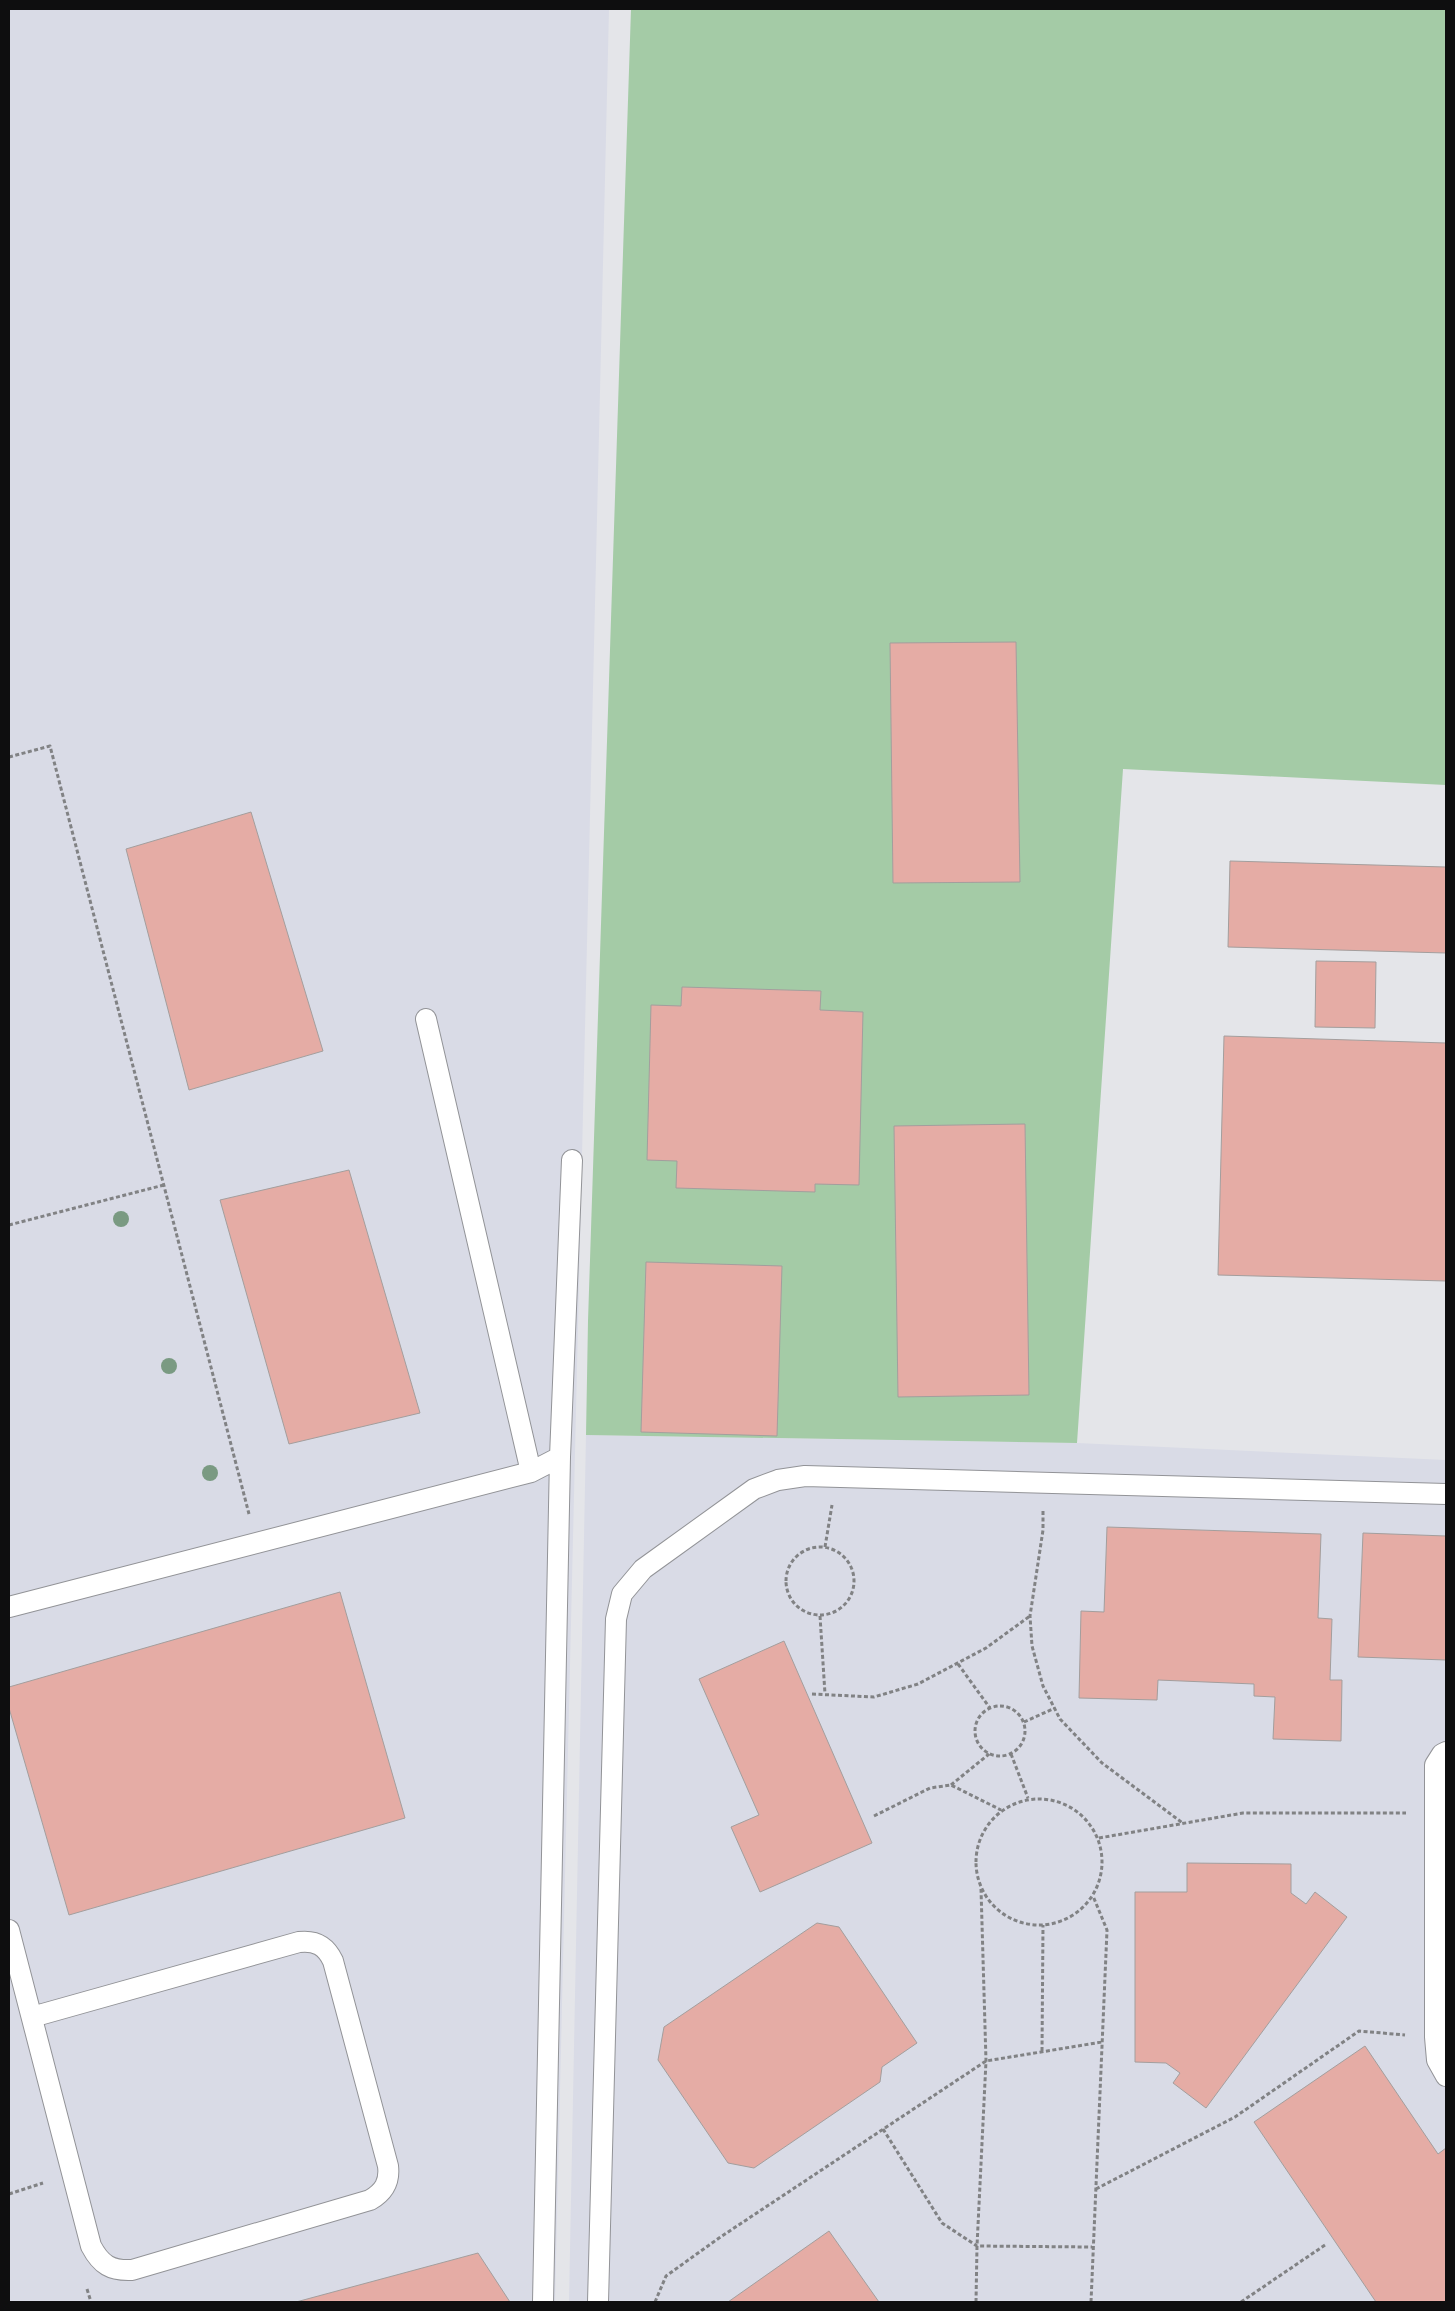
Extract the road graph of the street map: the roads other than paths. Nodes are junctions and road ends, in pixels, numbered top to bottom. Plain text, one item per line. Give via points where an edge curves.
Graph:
1 (426, 1019) dead end
2 (572, 1160) dead end
3 (560, 1457) junction
4 (531, 1472) junction
5 (1446, 1494) edge
6 (9, 1607) edge
7 (1446, 1752) edge
8 (9, 1930) edge
9 (32, 2017) junction
10 (1446, 2076) edge
11 (543, 2302) edge
12 (598, 2302) edge

1 - 4 lane
2 - 3 lane
3 - 4 lane
3 - 11 lane
4 - 6 lane
5 - 12 lane via 805,1476 778,1480 754,1489 643,1569 622,1594 616,1619
7 - 10 lane via 1435,1765 1434,1814 1436,2060
8 - 9 lane
9 - 9 lane via 290,1944 310,1941 320,1945 333,1961 388,2166 386,2186 370,2200 132,2270 106,2266 91,2246

